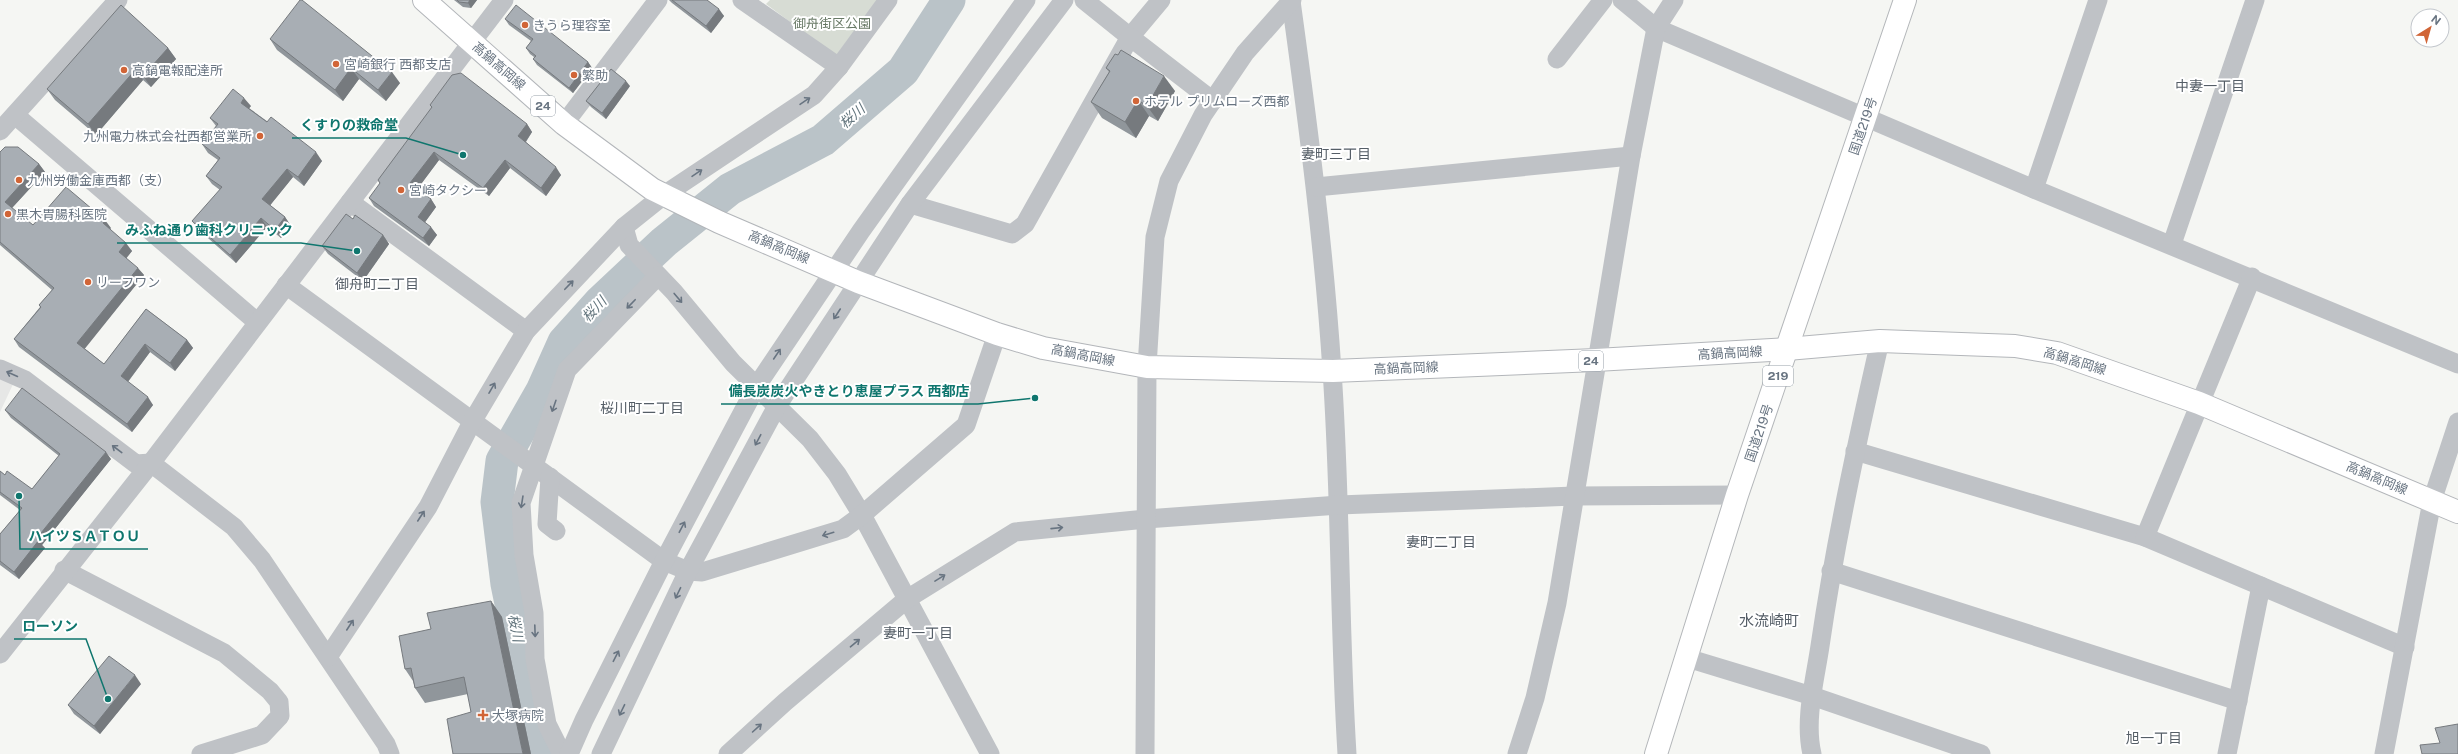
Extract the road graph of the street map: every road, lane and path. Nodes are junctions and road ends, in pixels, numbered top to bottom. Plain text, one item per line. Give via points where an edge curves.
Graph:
1 (118, 0) edge
2 (424, 0) edge
3 (504, 0) edge
4 (658, 0) edge
5 (888, 0) edge
6 (1064, 0) edge
7 (1084, 0) edge
8 (1161, 0) edge
9 (1291, 0) edge
10 (1603, 0) edge
11 (1622, 0) edge
12 (1674, 0) edge
13 (1905, 0) edge
14 (2098, 0) edge
15 (2255, 0) edge
16 (1021, 2) edge
17 (751, 3) edge
18 (1045, 22) junction
19 (1656, 28) junction
20 (1130, 37) junction
21 (472, 43) junction
22 (1557, 59) dead end
23 (839, 67) junction
24 (1213, 101) junction
25 (16, 115) junction
26 (1865, 118) junction
27 (564, 124) junction
28 (0, 131) edge
29 (1631, 156) junction
30 (1316, 187) junction
31 (2034, 189) junction
32 (668, 197) junction
33 (350, 202) junction
34 (910, 204) junction
35 (624, 227) junction
36 (2172, 244) junction
37 (834, 271) junction
38 (655, 273) junction
39 (2252, 277) junction
40 (858, 282) junction
41 (286, 285) junction
42 (257, 322) junction
43 (526, 331) junction
44 (997, 334) junction
45 (1880, 341) junction
46 (1787, 349) junction
47 (1596, 360) junction
48 (2458, 364) edge
49 (1147, 367) junction
50 (0, 369) edge
51 (1332, 371) junction
52 (756, 387) junction
53 (2199, 403) junction
54 (776, 406) junction
55 (2458, 422) edge
56 (476, 424) junction
57 (1855, 451) junction
58 (151, 463) junction
59 (530, 463) junction
60 (550, 477) junction
61 (1737, 495) junction
62 (1574, 496) junction
63 (2432, 501) junction
64 (1339, 505) junction
65 (2458, 512) edge
66 (862, 516) junction
67 (1146, 519) junction
68 (556, 531) dead end
69 (2145, 537) junction
70 (664, 561) junction
71 (64, 570) junction
72 (688, 571) junction
73 (1831, 572) junction
74 (2261, 586) junction
75 (907, 599) junction
76 (2405, 647) junction
77 (0, 654) edge
78 (328, 657) junction
79 (1686, 658) junction
80 (1812, 696) junction
81 (2238, 701) junction
82 (201, 754) edge
83 (390, 754) edge
84 (562, 754) edge
85 (569, 754) edge
86 (600, 754) edge
87 (728, 754) edge
88 (990, 754) edge
89 (1144, 754) edge
90 (1347, 754) edge
91 (1517, 754) edge
92 (1656, 754) edge
93 (1812, 754) edge
94 (1981, 754) edge
95 (2227, 754) edge
96 (2384, 754) edge

1 - 25 street
2 - 21 main road, 高鍋高岡線 / 24
3 - 21 street
4 - 27 street
5 - 23 street
6 - 18 street
7 - 20 street
8 - 20 street
9 - 24 street via 1245,53
9 - 30 street
10 - 22 street
11 - 19 street
12 - 19 street
13 - 26 main road, 国道219号 / 219
14 - 31 street
15 - 36 street
16 - 18 street
16 - 37 street
17 - 23 street
18 - 34 street
19 - 26 street
19 - 29 street
20 - 24 street
20 - 34 street via 1025,224 1016,231 1012,234
21 - 27 main road, 高鍋高岡線 / 24
21 - 33 street
32 -> 23 street via 814,95
24 - 49 street via 1169,181 1156,230
25 - 28 street
25 - 42 street
26 - 31 street
26 - 46 main road, 国道219号 / 219
27 - 32 main road, 高鍋高岡線 / 24 via 622,169
29 - 30 street
29 - 47 street
30 - 51 street
31 - 36 street
32 - 35 street
32 - 37 main road, 高鍋高岡線 / 24 via 718,222
33 - 41 street
33 - 43 street
34 - 40 street
35 - 38 street via 629,245
43 -> 35 street
36 - 39 street
37 - 40 main road, 高鍋高岡線 / 24
52 -> 37 street
38 -> 52 street
38 -> 59 street via 566,370
39 - 48 street
39 - 53 street
40 - 44 main road, 高鍋高岡線 / 24
40 -> 54 street
41 - 42 street
41 - 56 street
42 - 58 street
56 -> 43 street
44 - 49 main road, 高鍋高岡線 / 24 via 1043,348
44 - 66 street via 966,425
45 - 46 main road, 高鍋高岡線 / 24
45 - 53 main road, 高鍋高岡線 / 24 via 2015,346 2057,353
45 - 57 street
46 - 47 main road, 高鍋高岡線 / 24
46 - 61 main road, 国道219号 / 219
47 - 51 main road, 高鍋高岡線 / 24
47 - 62 street
49 - 51 main road, 高鍋高岡線 / 24
49 - 67 street
58 -> 50 street via 136,464 25,380
51 - 64 street
52 - 54 street
70 -> 52 street
53 - 63 main road, 高鍋高岡線 / 24
53 - 69 street
54 - 66 street via 810,439
54 -> 72 street
55 - 63 street
56 - 59 street
78 -> 56 street via 428,507
57 - 69 street
57 - 73 street
58 - 71 street
58 - 78 street via 234,527 262,560
59 - 60 street
59 -> 84 street via 521,503 524,555 534,614 536,659 547,724
60 - 68 street via 547,524
60 - 70 street
61 - 62 street
61 - 79 main road, 国道219号 / 219
62 - 64 street
62 - 91 street via 1558,603 1535,698
63 - 65 main road, 高鍋高岡線 / 24
63 - 76 street
64 - 67 street
64 - 90 street via 1342,679
66 -> 72 street via 843,529 702,572
66 - 75 street
75 -> 67 street via 1015,532
67 - 89 street
69 - 74 street
70 - 72 street
85 -> 70 street
71 - 77 street
71 - 82 street via 224,653 270,691 279,702 280,716 262,735
72 -> 86 street
73 - 80 street
73 - 81 street
74 - 76 street
74 - 81 street
87 -> 75 street
75 - 88 street
76 - 96 street
78 - 83 street via 386,744
79 - 80 street
79 - 92 main road, 国道219号 / 219
80 - 93 street via 1809,742
80 - 94 street
81 - 95 street

